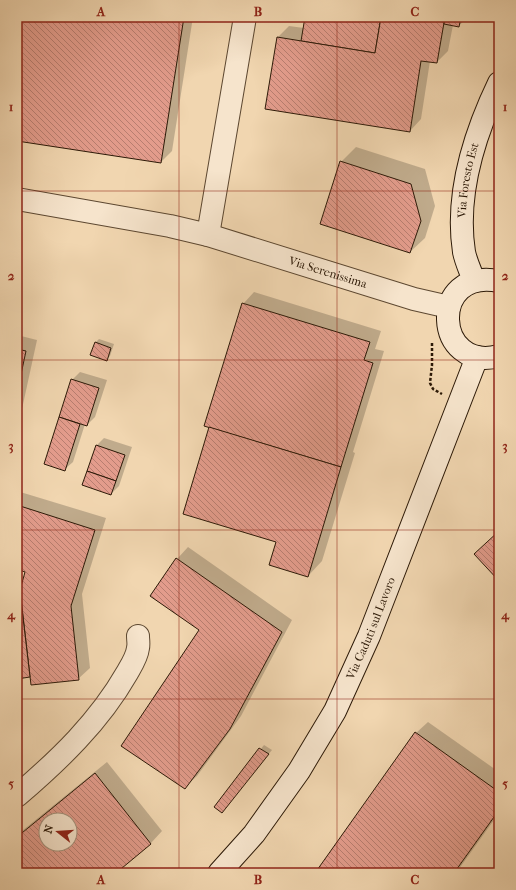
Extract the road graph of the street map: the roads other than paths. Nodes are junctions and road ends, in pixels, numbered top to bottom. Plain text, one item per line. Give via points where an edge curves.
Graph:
1 (245, 17) edge
2 (499, 84) edge
3 (17, 199) edge
4 (208, 235) junction
5 (474, 281) junction
6 (499, 281) edge
7 (449, 307) junction
8 (499, 356) edge
9 (477, 357) junction
10 (138, 636) dead end
11 (17, 796) edge
12 (219, 873) edge

1 - 4 street
2 - 5 street, Via Foresto Est via 487,108 471,153 461,214 464,253
3 - 4 street, Via Serenissima
4 - 7 street, Via Serenissima via 414,299
5 - 6 street
5 - 7 street via 463,286
7 - 9 street via 447,320 452,338 465,352
8 - 9 street
9 - 12 street, Via Caduti sul Lavoro via 369,636 335,711 294,777 254,834
10 - 11 street via 135,659 122,682 83,734

